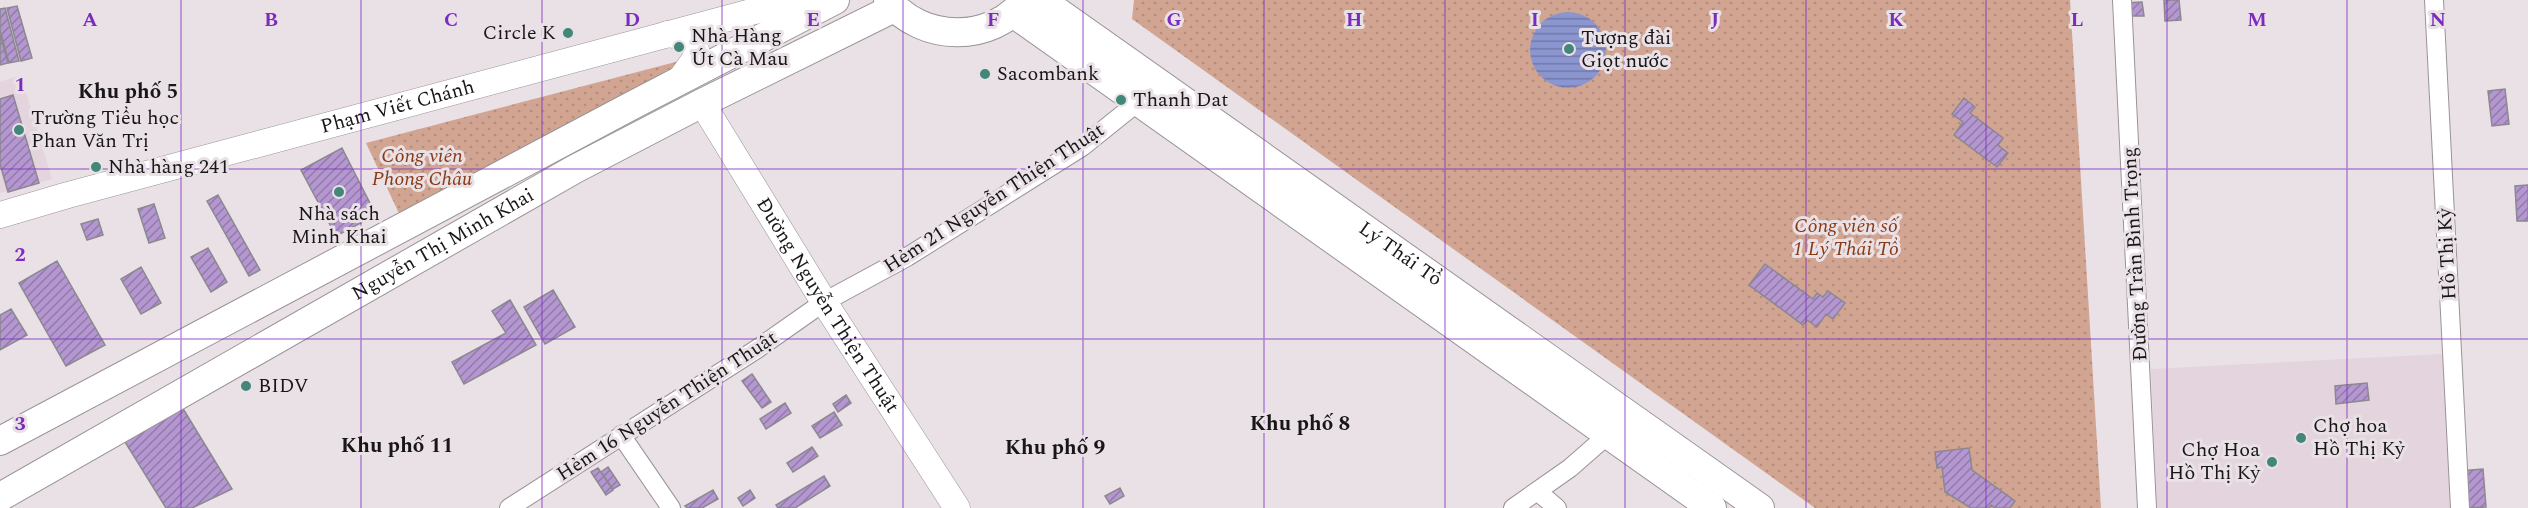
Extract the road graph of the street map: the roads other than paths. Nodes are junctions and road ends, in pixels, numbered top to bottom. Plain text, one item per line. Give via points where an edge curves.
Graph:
1 (796, 0) edge
2 (835, 0) edge
3 (1041, 0) edge
4 (2122, 0) edge
5 (2434, 0) edge
6 (891, 4) edge
7 (1019, 6) edge
8 (667, 34) junction
9 (680, 80) junction
10 (1145, 91) junction
11 (702, 103) junction
12 (0, 215) edge
13 (824, 302) junction
14 (1610, 433) junction
15 (621, 435) junction
16 (0, 441) edge
17 (1537, 490) junction
18 (0, 497) edge
19 (509, 508) edge
20 (671, 508) edge
21 (957, 508) edge
22 (1513, 508) edge
23 (1557, 508) edge
24 (1712, 508) edge
25 (1760, 508) edge
26 (2147, 508) edge
27 (2460, 508) edge

1 - 8 street, Phạm Viết Chánh
2 - 9 main road, Nguyễn Thị Minh Khai
3 - 10 main road, Lý Thái Tổ
4 - 26 street, Đường Trần Bình Trọng
5 - 27 street, Hồ Thị Kỷ
6 - 7 main road via 909,20 926,28 962,33 980,30
6 - 11 main road, Nguyễn Thị Minh Khai
7 - 10 main road, Lý Thái Tổ
8 - 9 street via 686,37 695,45 697,56
8 - 12 street, Phạm Viết Chánh
9 - 16 main road, Nguyễn Thị Minh Khai
10 - 13 street, Hẻm 21 Nguyễn Thiện Thuật via 1082,147 908,256
10 - 14 main road, Lý Thái Tổ
10 - 25 main road, Lý Thái Tổ
11 - 13 street, Đường Nguyễn Thiện Thuật
11 - 18 main road, Nguyễn Thị Minh Khai via 575,169
13 - 15 street, Hẻm 16 Nguyễn Thiện Thuật
13 - 21 street, Đường Nguyễn Thiện Thuật
14 - 17 street
14 - 24 main road, Lý Thái Tổ
15 - 19 street, Hẻm 16 Nguyễn Thiện Thuật
15 - 20 street
17 - 22 street
17 - 23 street

